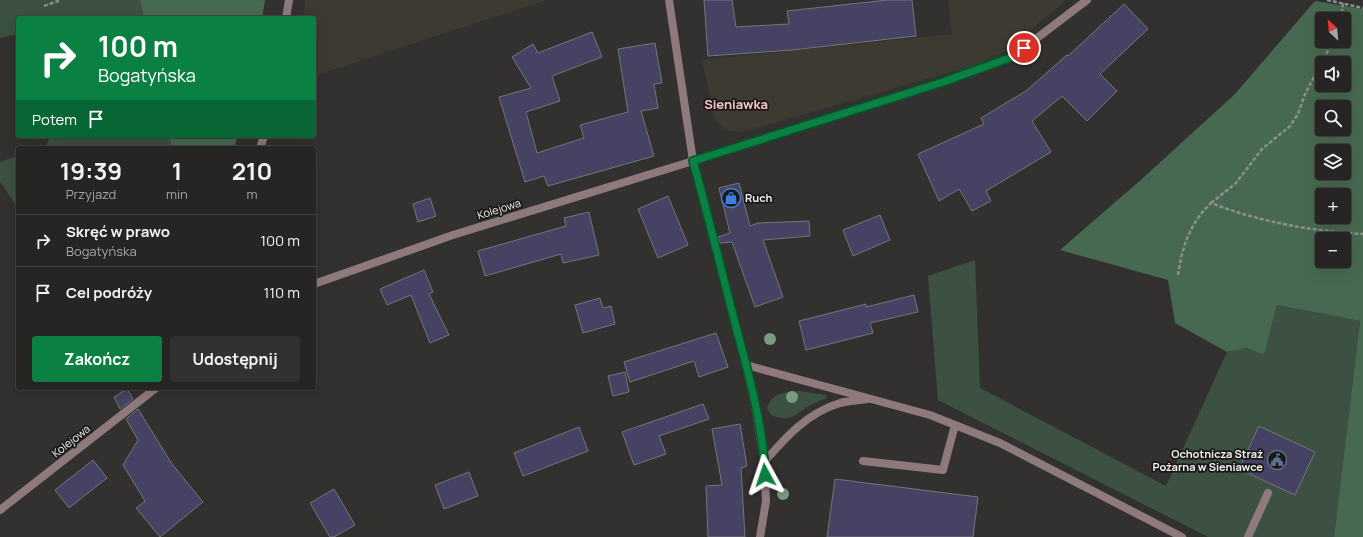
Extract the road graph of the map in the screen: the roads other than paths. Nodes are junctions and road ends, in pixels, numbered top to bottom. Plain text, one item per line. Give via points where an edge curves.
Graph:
1 (289, 0) edge
2 (669, 0) edge
3 (1087, 0) edge
4 (286, 16) edge
5 (693, 161) junction
6 (316, 283) edge
7 (746, 365) junction
8 (153, 390) edge
9 (872, 398) junction
10 (955, 425) junction
11 (863, 461) dead end
12 (764, 462) junction
13 (1268, 493) dead end
14 (0, 510) edge
15 (760, 537) edge
16 (1182, 537) edge
17 (1248, 537) edge

1 - 4 street
2 - 5 street
3 - 5 street, Kolejowa via 1012,57 943,82
5 - 6 street, Kolejowa via 453,235
5 - 7 street
7 - 9 street
7 - 12 street
8 - 14 street, Kolejowa
9 - 10 street
9 - 12 street via 842,403 810,417
10 - 11 street via 944,470
10 - 16 street via 1000,443
12 - 15 street via 766,501
13 - 17 street

